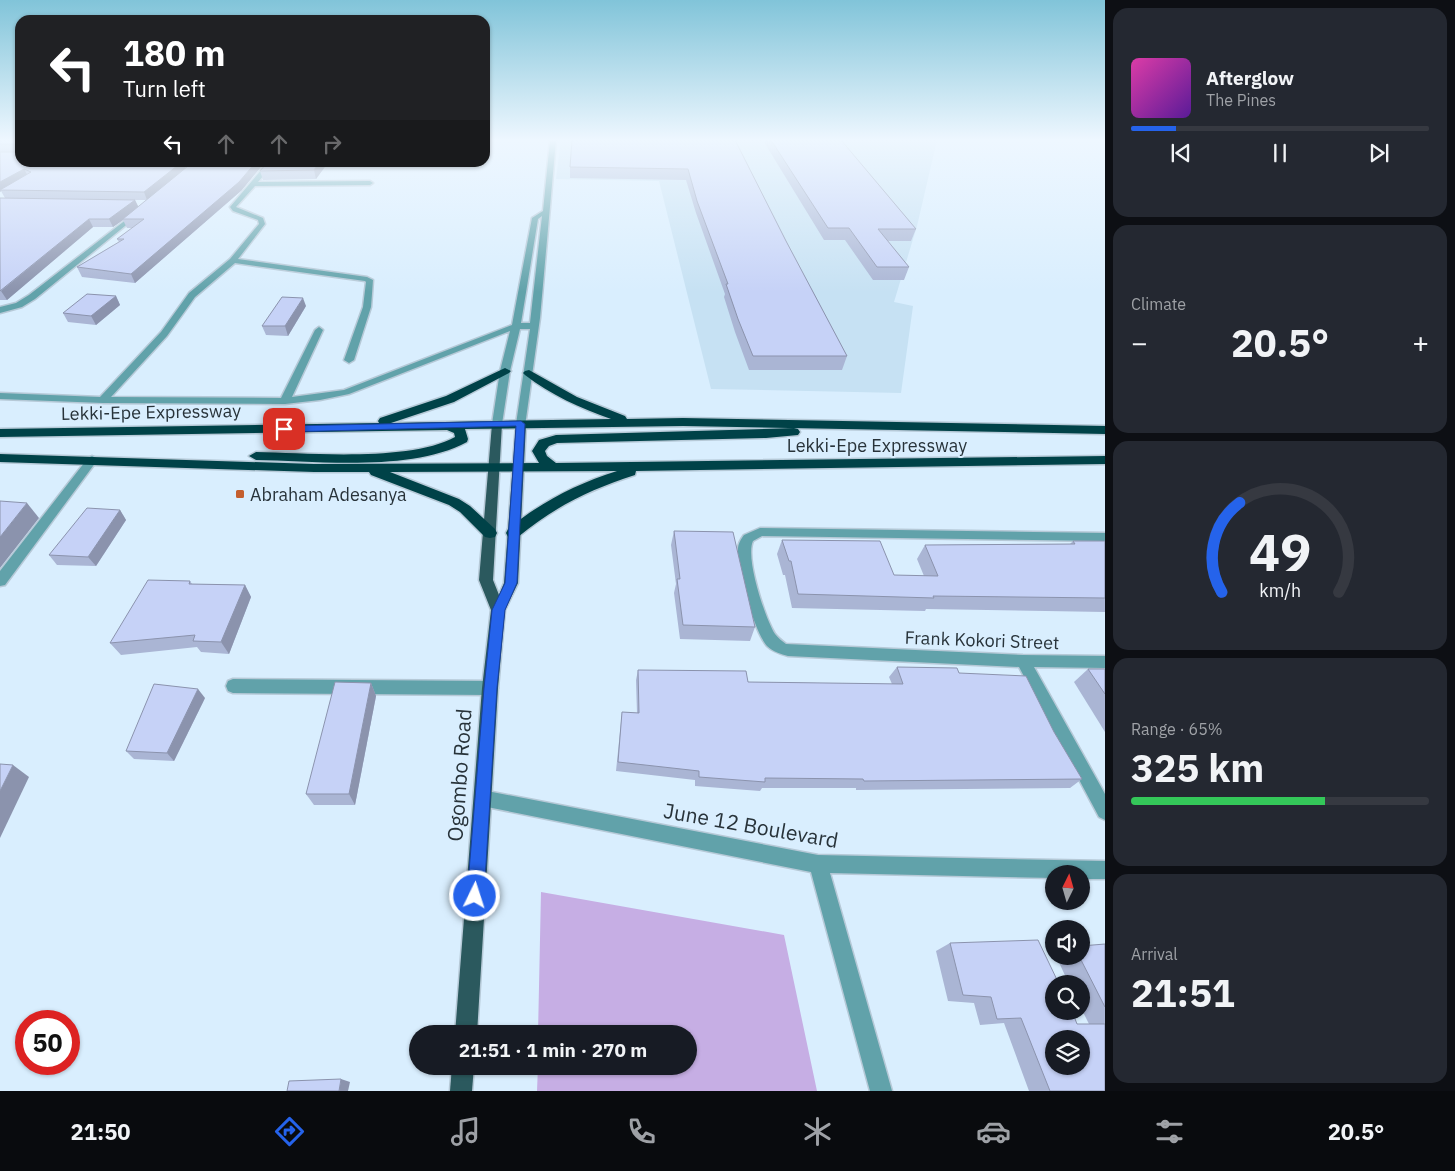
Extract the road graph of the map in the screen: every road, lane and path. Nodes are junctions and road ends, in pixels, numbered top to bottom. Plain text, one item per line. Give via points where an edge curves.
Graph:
1 (248, 191) edge
2 (549, 191) edge
3 (143, 210) edge
4 (547, 210) junction
5 (233, 261) junction
6 (0, 310) edge
7 (516, 326) junction
8 (533, 326) junction
9 (319, 330) dead end
10 (349, 360) dead end
11 (505, 371) junction
12 (529, 372) junction
13 (0, 396) edge
14 (103, 400) junction
15 (285, 401) junction
16 (631, 422) junction
17 (497, 424) junction
18 (521, 424) junction
19 (875, 425) junction
20 (448, 426) junction
21 (364, 427) junction
22 (1105, 430) edge
23 (0, 433) edge
24 (0, 458) edge
25 (92, 460) junction
26 (1105, 460) edge
27 (158, 463) junction
28 (552, 467) junction
29 (648, 467) junction
30 (366, 468) junction
31 (494, 468) junction
32 (517, 468) junction
33 (490, 533) junction
34 (513, 533) junction
35 (1105, 537) edge
36 (0, 581) edge
37 (498, 610) junction
38 (1023, 661) junction
39 (1105, 662) edge
40 (233, 686) dead end
41 (490, 688) junction
42 (482, 798) junction
43 (1105, 811) edge
44 (818, 864) junction
45 (1105, 870) edge
46 (467, 1025) edge
47 (462, 1075) edge
48 (461, 1091) edge
49 (881, 1091) edge

1 - 5 street via 234,207 235,210 261,219 262,224
2 - 4 street
3 - 6 street via 32,297 19,305
4 - 7 street via 535,218
4 - 8 street
5 - 10 street via 367,279 370,282 367,307
5 - 14 street via 192,295 164,334
7 - 8 street
7 - 11 street
7 - 15 street via 346,392
8 - 12 street
9 - 15 street
11 - 17 street
11 - 21 highway via 450,399
12 - 16 highway via 546,387 573,401
12 - 18 street
13 - 14 street
14 - 15 street
16 - 18 highway, Lekki-Epe Expressway
16 - 19 highway, Lekki-Epe Expressway
17 - 18 highway, Lekki-Epe Expressway
17 - 20 highway, Lekki-Epe Expressway
17 - 31 main road, Ogombo Road
18 - 32 main road, Ogombo Road
19 - 22 highway, Lekki-Epe Expressway
19 - 28 highway via 766,434 556,439 544,442 538,451
20 - 21 highway, Lekki-Epe Expressway
20 - 27 highway via 460,431 462,439 458,443 438,451 417,454 194,457
21 - 23 highway, Lekki-Epe Expressway
24 - 25 highway
25 - 27 highway
25 - 36 street
26 - 29 highway, Lekki-Epe Expressway
27 - 30 highway
28 - 29 highway
28 - 32 highway
29 - 34 highway via 568,493
30 - 31 highway
30 - 33 highway via 454,502
31 - 32 highway
31 - 33 main road, Ogombo Road
32 - 34 main road, Ogombo Road
33 - 37 main road, Ogombo Road via 486,580
34 - 37 main road, Ogombo Road via 511,583
35 - 38 street, Frank Kokori Street via 760,532 748,538 744,546 754,596 770,639 777,647
37 - 41 main road, Ogombo Road
38 - 39 street, Frank Kokori Street
38 - 43 street
40 - 41 street
41 - 42 main road, Ogombo Road
42 - 44 street, June 12 Boulevard
42 - 46 main road, Ogombo Road
44 - 45 street, June 12 Boulevard
44 - 49 street
47 - 48 main road

